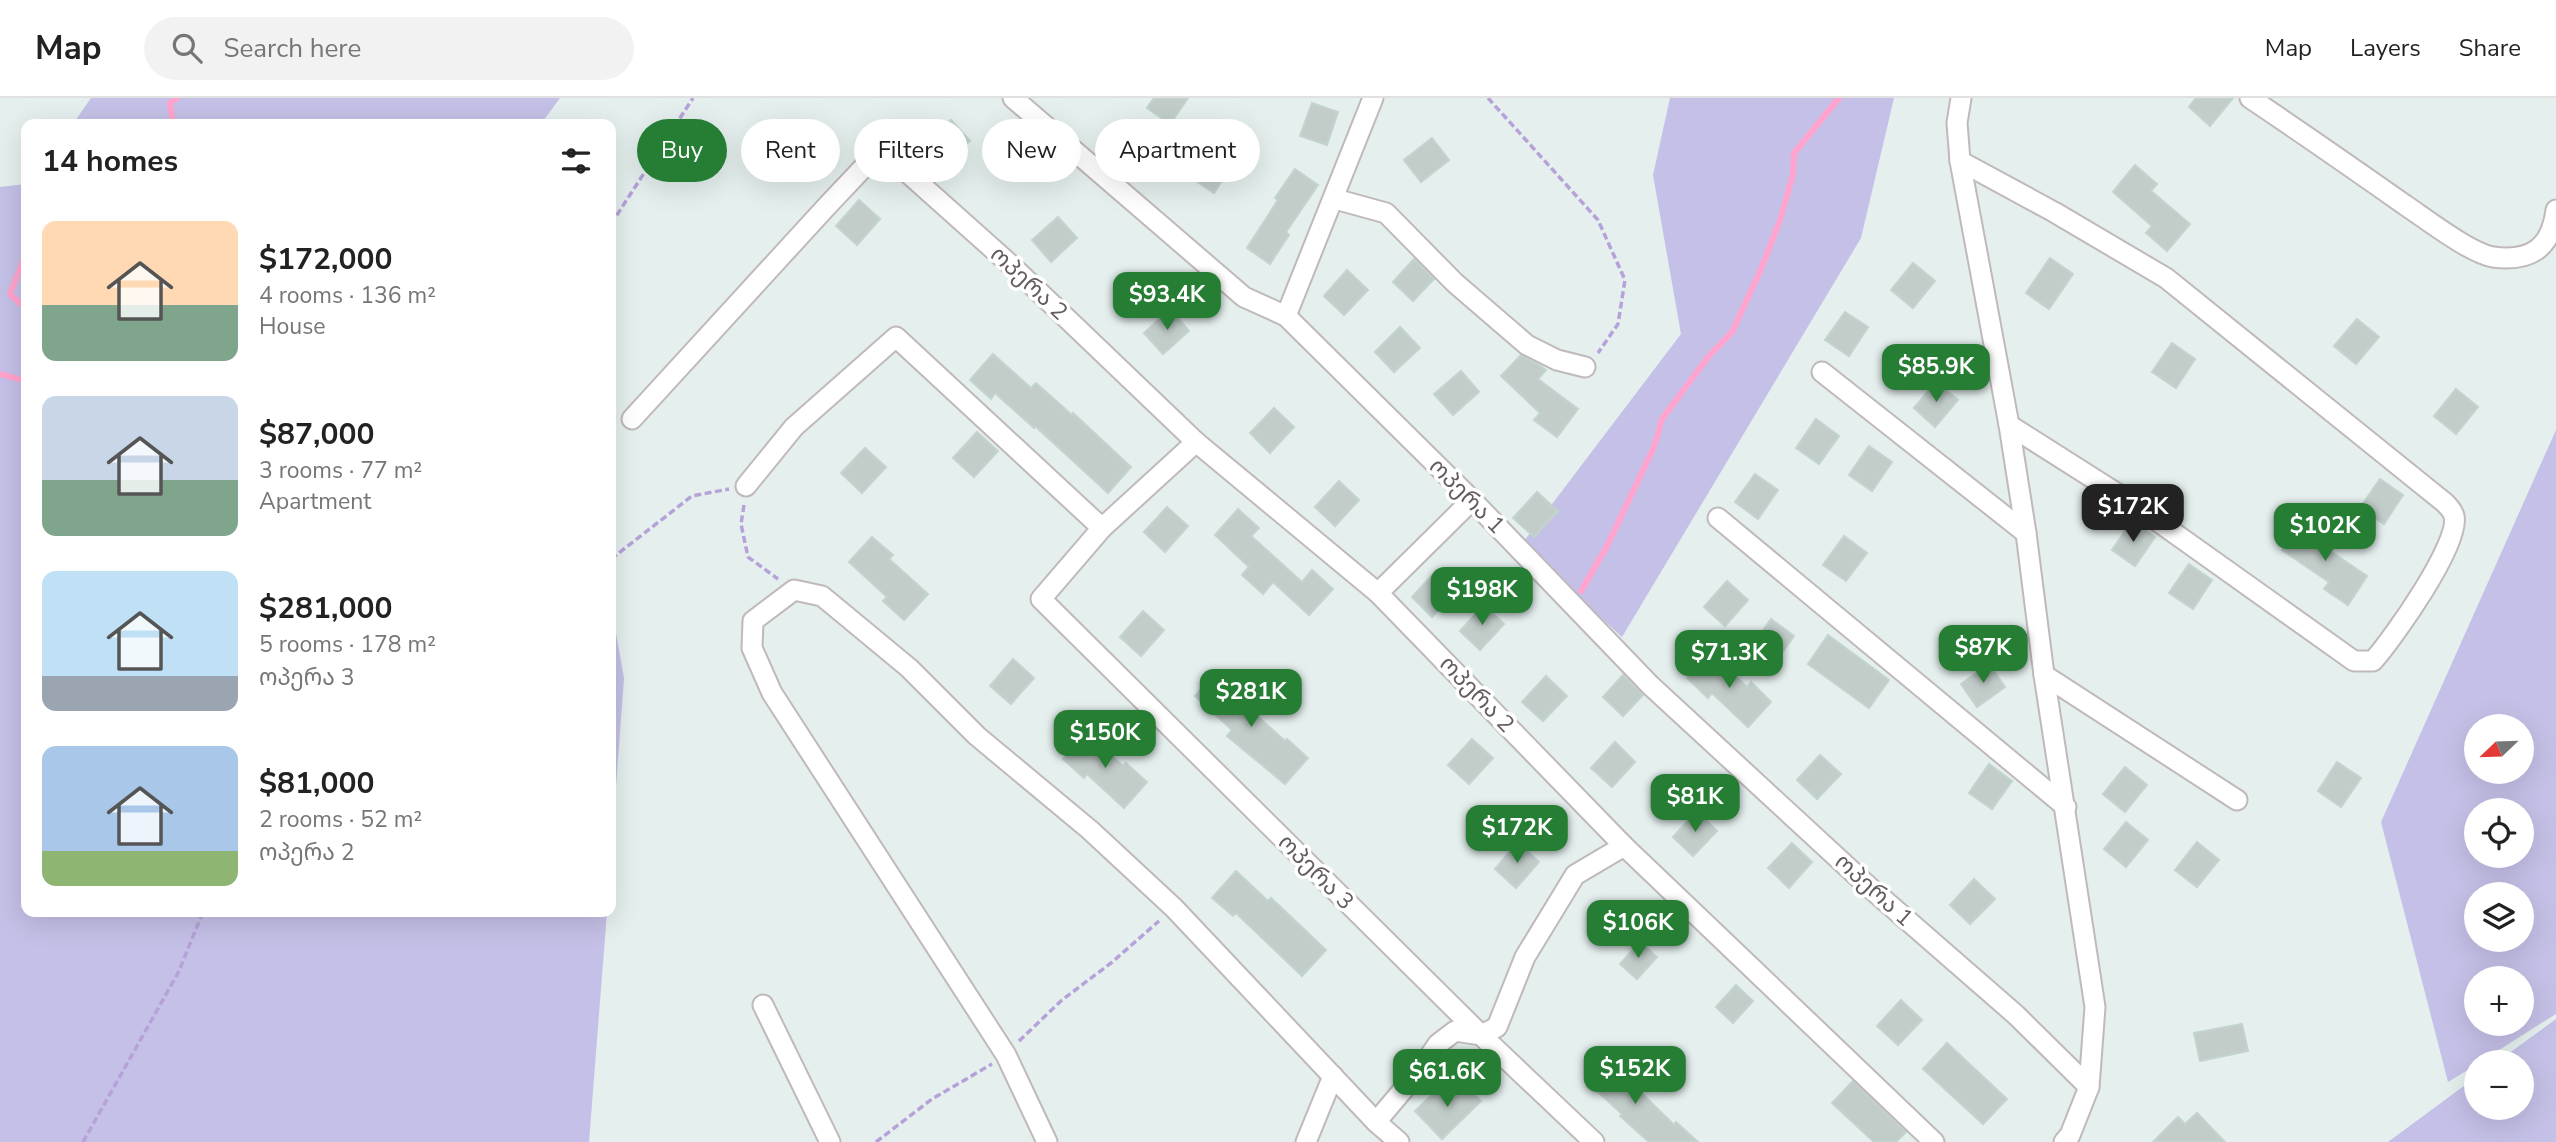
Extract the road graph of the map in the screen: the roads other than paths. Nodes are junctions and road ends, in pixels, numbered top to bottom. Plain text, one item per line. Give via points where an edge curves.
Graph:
1 (1013, 98) edge
2 (1373, 98) edge
3 (1961, 98) edge
4 (2250, 98) edge
5 (1959, 161) junction
6 (1335, 199) junction
7 (2556, 210) edge
8 (1286, 316) junction
9 (1585, 367) road end
10 (1822, 372) dead end
11 (632, 419) dead end
12 (2009, 425) junction
13 (1196, 442) junction
14 (746, 486) road end
15 (1472, 500) junction
16 (1718, 518) dead end
17 (1102, 528) junction
18 (2026, 533) junction
19 (1378, 593) junction
20 (2044, 675) junction
21 (2237, 800) dead end
22 (2066, 807) junction
23 (1624, 846) junction
24 (763, 1005) dead end
25 (1481, 1035) junction
26 (1333, 1076) junction
27 (2089, 1087) junction
28 (1376, 1122) junction
29 (830, 1142) edge
30 (1047, 1142) edge
31 (1306, 1142) edge
32 (1399, 1142) edge
33 (1594, 1142) edge
34 (1934, 1142) edge
35 (2064, 1142) edge

1 - 8 street, ოპერა 1 via 1244,298
2 - 6 street
3 - 5 street
4 - 7 street via 2453,238 2491,257 2524,258 2546,242
5 - 12 street
5 - 12 street via 2166,278 2445,503 2454,516 2452,539 2385,648 2373,661 2354,661 2132,503
6 - 8 street
6 - 9 street via 1386,214 1455,283 1527,345
8 - 15 street, ოპერა 1
10 - 18 street
11 - 13 street, ოპერა 2 via 881,149 1012,266
12 - 18 street
13 - 17 street
13 - 19 street, ოპერა 2
14 - 17 street via 794,427 896,337
15 - 19 street
15 - 27 street, ოპერა 1 via 1650,685 2016,1015
16 - 22 street
17 - 25 street, ოპერა 3 via 1041,599
18 - 20 street
19 - 23 street, ოპერა 2
20 - 21 street
20 - 22 street
22 - 27 street via 2095,1007
23 - 25 street via 1575,875 1525,957 1497,1027
23 - 34 street, ოპერა 2
24 - 29 street
25 - 28 street via 1455,1031 1438,1044
25 - 33 street, ოპერა 3
26 - 28 street
26 - 30 street via 1174,908 1090,830 977,736 909,668 822,596 794,590 753,621 752,648 772,693 1006,1055
26 - 31 street
27 - 35 street
28 - 32 street

